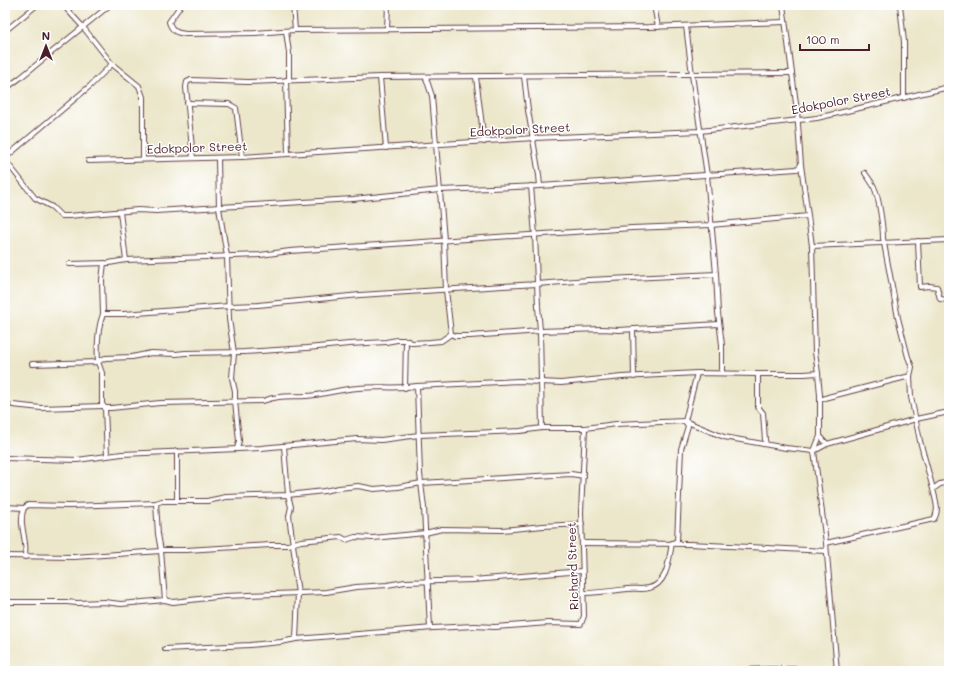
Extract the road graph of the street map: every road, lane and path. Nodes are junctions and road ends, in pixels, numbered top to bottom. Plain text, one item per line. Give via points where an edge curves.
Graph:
1 (37, 5) edge
2 (63, 5) edge
3 (110, 5) edge
4 (181, 5) edge
5 (293, 5) edge
6 (388, 5) edge
7 (654, 5) edge
8 (783, 5) edge
9 (900, 5) edge
10 (785, 22) junction
11 (686, 26) junction
12 (83, 27) junction
13 (658, 27) junction
14 (387, 29) junction
15 (286, 30) junction
16 (295, 30) junction
17 (5, 31) edge
18 (112, 64) junction
19 (791, 73) junction
20 (692, 75) junction
21 (524, 76) junction
22 (380, 77) junction
23 (476, 77) junction
24 (426, 78) junction
25 (287, 80) junction
26 (5, 88) edge
27 (949, 88) edge
28 (904, 98) junction
29 (187, 103) junction
30 (796, 121) junction
31 (700, 131) junction
32 (534, 138) junction
33 (484, 142) junction
34 (436, 145) junction
35 (386, 148) junction
36 (288, 154) junction
37 (242, 157) junction
38 (193, 158) junction
39 (218, 158) junction
40 (5, 159) edge
41 (143, 159) junction
42 (88, 161) dead end
43 (801, 165) junction
44 (865, 173) dead end
45 (707, 175) junction
46 (531, 186) junction
47 (540, 186) junction
48 (440, 190) junction
49 (219, 208) junction
50 (120, 212) junction
51 (808, 216) junction
52 (711, 225) junction
53 (536, 235) junction
54 (444, 240) junction
55 (949, 240) edge
56 (918, 241) junction
57 (884, 243) junction
58 (812, 246) junction
59 (227, 256) junction
60 (126, 260) junction
61 (104, 263) junction
62 (69, 264) dead end
63 (716, 274) junction
64 (537, 284) junction
65 (446, 290) junction
66 (949, 300) edge
67 (229, 306) junction
68 (103, 314) junction
69 (719, 324) junction
70 (633, 329) junction
71 (540, 331) junction
72 (451, 334) junction
73 (406, 340) junction
74 (234, 353) junction
75 (98, 362) junction
76 (32, 364) dead end
77 (698, 373) junction
78 (722, 373) junction
79 (818, 373) junction
80 (758, 374) junction
81 (910, 376) junction
82 (634, 377) junction
83 (542, 382) junction
84 (417, 386) junction
85 (404, 388) junction
86 (235, 400) junction
87 (820, 400) junction
88 (13, 405) dead end
89 (104, 407) junction
90 (949, 412) edge
91 (916, 419) junction
92 (685, 421) junction
93 (542, 428) junction
94 (586, 428) junction
95 (419, 435) junction
96 (820, 436) junction
97 (766, 444) junction
98 (827, 444) junction
99 (284, 446) junction
100 (237, 448) junction
101 (177, 451) junction
102 (814, 451) junction
103 (107, 456) junction
104 (5, 458) edge
105 (584, 476) junction
106 (949, 482) edge
107 (422, 483) junction
108 (933, 489) junction
109 (288, 494) junction
110 (177, 501) junction
111 (156, 503) junction
112 (5, 507) edge
113 (24, 508) junction
114 (582, 524) junction
115 (425, 533) junction
116 (582, 543) junction
117 (672, 543) junction
118 (826, 543) junction
119 (293, 544) junction
120 (161, 550) junction
121 (826, 551) junction
122 (5, 556) edge
123 (25, 557) junction
124 (582, 571) junction
125 (427, 580) junction
126 (584, 592) junction
127 (298, 593) junction
128 (165, 600) junction
129 (5, 602) edge
130 (430, 628) junction
131 (296, 639) junction
132 (165, 649) dead end
133 (837, 670) edge
134 (727, 671) edge

1 - 17 street
2 - 12 street
3 - 12 street
4 - 15 street via 169,22 171,29 178,33 254,33
5 - 16 street
6 - 14 street
7 - 13 street
8 - 10 street
9 - 28 street via 904,42
10 - 11 street
10 - 19 street
11 - 13 street
11 - 20 street
12 - 18 street
12 - 26 street
13 - 14 street
14 - 16 street
15 - 16 street
15 - 25 street via 289,53
18 - 40 street
18 - 41 street via 139,86 143,96
19 - 20 street
19 - 30 street via 797,111
20 - 21 street
20 - 31 street
21 - 23 street
21 - 32 street
22 - 24 street
22 - 25 street
22 - 35 street
23 - 24 street
23 - 33 street
24 - 34 street via 432,96
25 - 29 street via 191,80 187,82 186,87
25 - 36 street
27 - 28 street, Edokpolor Street
28 - 30 street, Edokpolor Street
29 - 37 street via 229,104 236,108
29 - 38 street
30 - 31 street, Edokpolor Street
30 - 43 street
31 - 32 street, Edokpolor Street
31 - 45 street
32 - 33 street, Edokpolor Street
32 - 47 street
33 - 34 street, Edokpolor Street
34 - 35 street, Edokpolor Street
34 - 48 street
35 - 36 street, Edokpolor Street
36 - 37 street, Edokpolor Street
37 - 39 street, Edokpolor Street
38 - 39 street, Edokpolor Street
38 - 41 street, Edokpolor Street
39 - 49 street
40 - 50 street via 35,198 52,207 61,216
41 - 42 street, Edokpolor Street
43 - 45 street via 797,169
43 - 51 street
44 - 57 street via 874,187 877,198
45 - 47 street
45 - 52 street
46 - 47 street
46 - 48 street
46 - 53 street
48 - 49 street
48 - 54 street
49 - 50 street
49 - 59 street
50 - 60 street
51 - 52 street
51 - 58 street
52 - 53 street
52 - 63 street
53 - 54 street
53 - 64 street
54 - 59 street
54 - 65 street
55 - 56 street
56 - 57 street
56 - 66 street via 920,287 936,287 940,299
57 - 58 street
57 - 81 street via 898,318 912,367
58 - 79 street via 815,352
59 - 60 street
59 - 67 street
60 - 61 street
61 - 62 street
61 - 68 street
63 - 64 street
63 - 69 street
64 - 65 street
64 - 71 street
65 - 67 street
65 - 72 street
67 - 68 street
67 - 74 street
68 - 75 street via 97,341
69 - 70 street
69 - 78 street
70 - 71 street
70 - 82 street
71 - 72 street via 470,336
71 - 83 street
72 - 73 street via 441,341 412,343
73 - 74 street
73 - 85 street
74 - 75 street via 151,354 132,358 105,358
74 - 86 street via 232,378 236,390
75 - 76 street
75 - 89 street via 102,373
77 - 78 street
77 - 82 street
77 - 92 street
78 - 80 street
79 - 80 street
79 - 87 street
80 - 97 street via 758,407 763,413
81 - 87 street
81 - 91 street
82 - 83 street via 561,384
83 - 84 street
83 - 93 street
84 - 85 street
84 - 95 street
85 - 86 street via 359,388 270,398 263,401
86 - 89 street
86 - 100 street via 239,441
87 - 96 street
88 - 89 street via 41,408
89 - 103 street
90 - 91 street
91 - 98 street
91 - 108 street
92 - 94 street
92 - 97 street via 724,437
92 - 117 street via 688,426 681,449 677,541
93 - 94 street
93 - 95 street
94 - 105 street, Richard Street
95 - 99 street
95 - 107 street
96 - 98 street
96 - 102 street
97 - 102 street
98 - 102 street
99 - 100 street
99 - 109 street
100 - 101 street
101 - 103 street
101 - 110 street
102 - 118 street
103 - 104 street via 77,460
105 - 107 street via 571,474
105 - 114 street, Richard Street
106 - 108 street
107 - 109 street via 374,489 358,486
107 - 115 street
108 - 118 street via 937,507 934,519
109 - 110 street
109 - 119 street
110 - 111 street
111 - 113 street via 28,505
111 - 120 street
112 - 113 street
113 - 123 street via 21,520 26,545
114 - 115 street via 502,530 442,529
114 - 116 street, Richard Street
115 - 119 street via 373,538 355,537 346,540 341,537
115 - 125 street
116 - 117 street
116 - 124 street, Richard Street
117 - 121 street
117 - 126 street via 668,567 656,586
118 - 121 street
119 - 120 street
119 - 127 street
120 - 123 street via 74,557
120 - 128 street
121 - 133 street
122 - 123 street
124 - 125 street via 473,580
124 - 126 street, Richard Street
125 - 127 street
125 - 130 street
126 - 130 street, Richard Street via 584,616 578,625 548,623 496,628
127 - 128 street via 225,596 173,602
127 - 131 street
128 - 129 street via 121,604
130 - 131 street
131 - 132 street via 250,645
133 - 134 street

